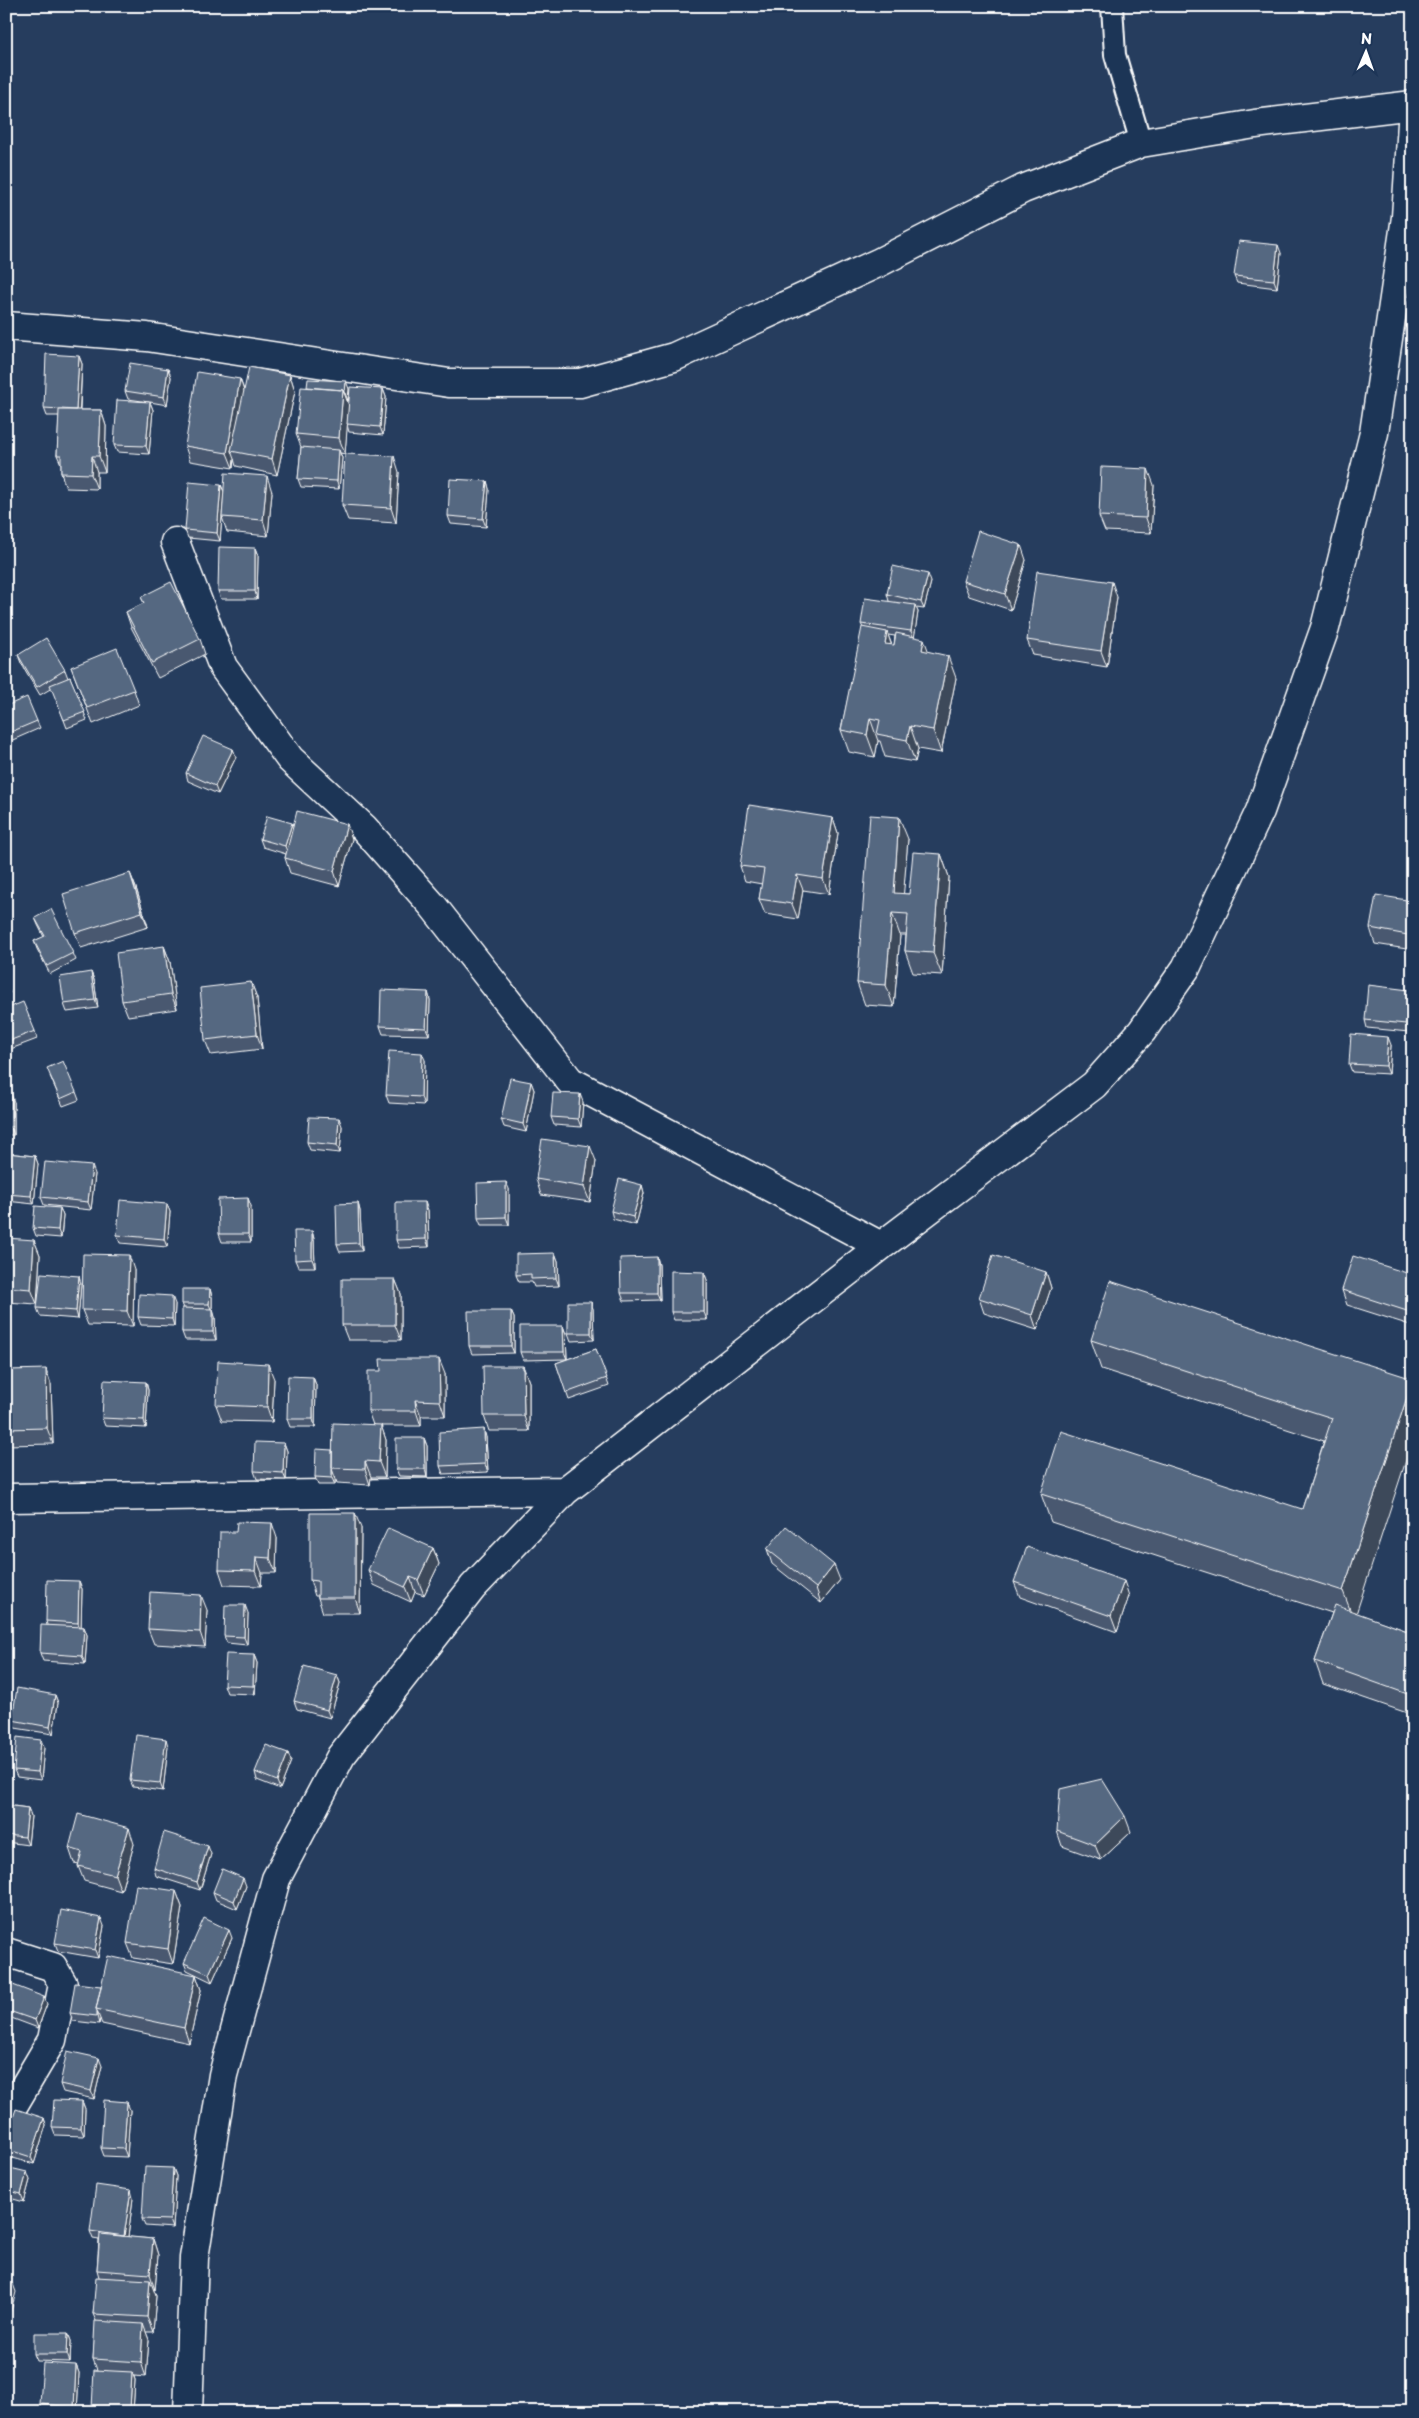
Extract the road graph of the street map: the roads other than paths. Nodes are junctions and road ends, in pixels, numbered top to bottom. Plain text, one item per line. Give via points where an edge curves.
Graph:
1 (1112, 6) edge
2 (1413, 106) edge
3 (1141, 143) junction
4 (6, 326) edge
5 (175, 542) dead end
6 (881, 1246) junction
7 (565, 1491) junction
8 (6, 1498) edge
9 (6, 1952) edge
10 (6, 2114) edge
11 (188, 2412) edge

1 - 3 lane via 1115,55
2 - 3 street via 1255,124
2 - 6 street via 1406,217 1374,433 1325,628 1260,811 1186,968 1142,1031 1094,1085
3 - 4 street via 1023,189 880,262 674,357 580,383 449,383 147,336
5 - 6 street via 223,667 290,759 364,828 433,906 570,1081
6 - 7 street
7 - 8 street
7 - 11 street via 473,1587 341,1756 276,1879 223,2075 194,2258
9 - 10 street via 53,1967 63,1984 52,2040

